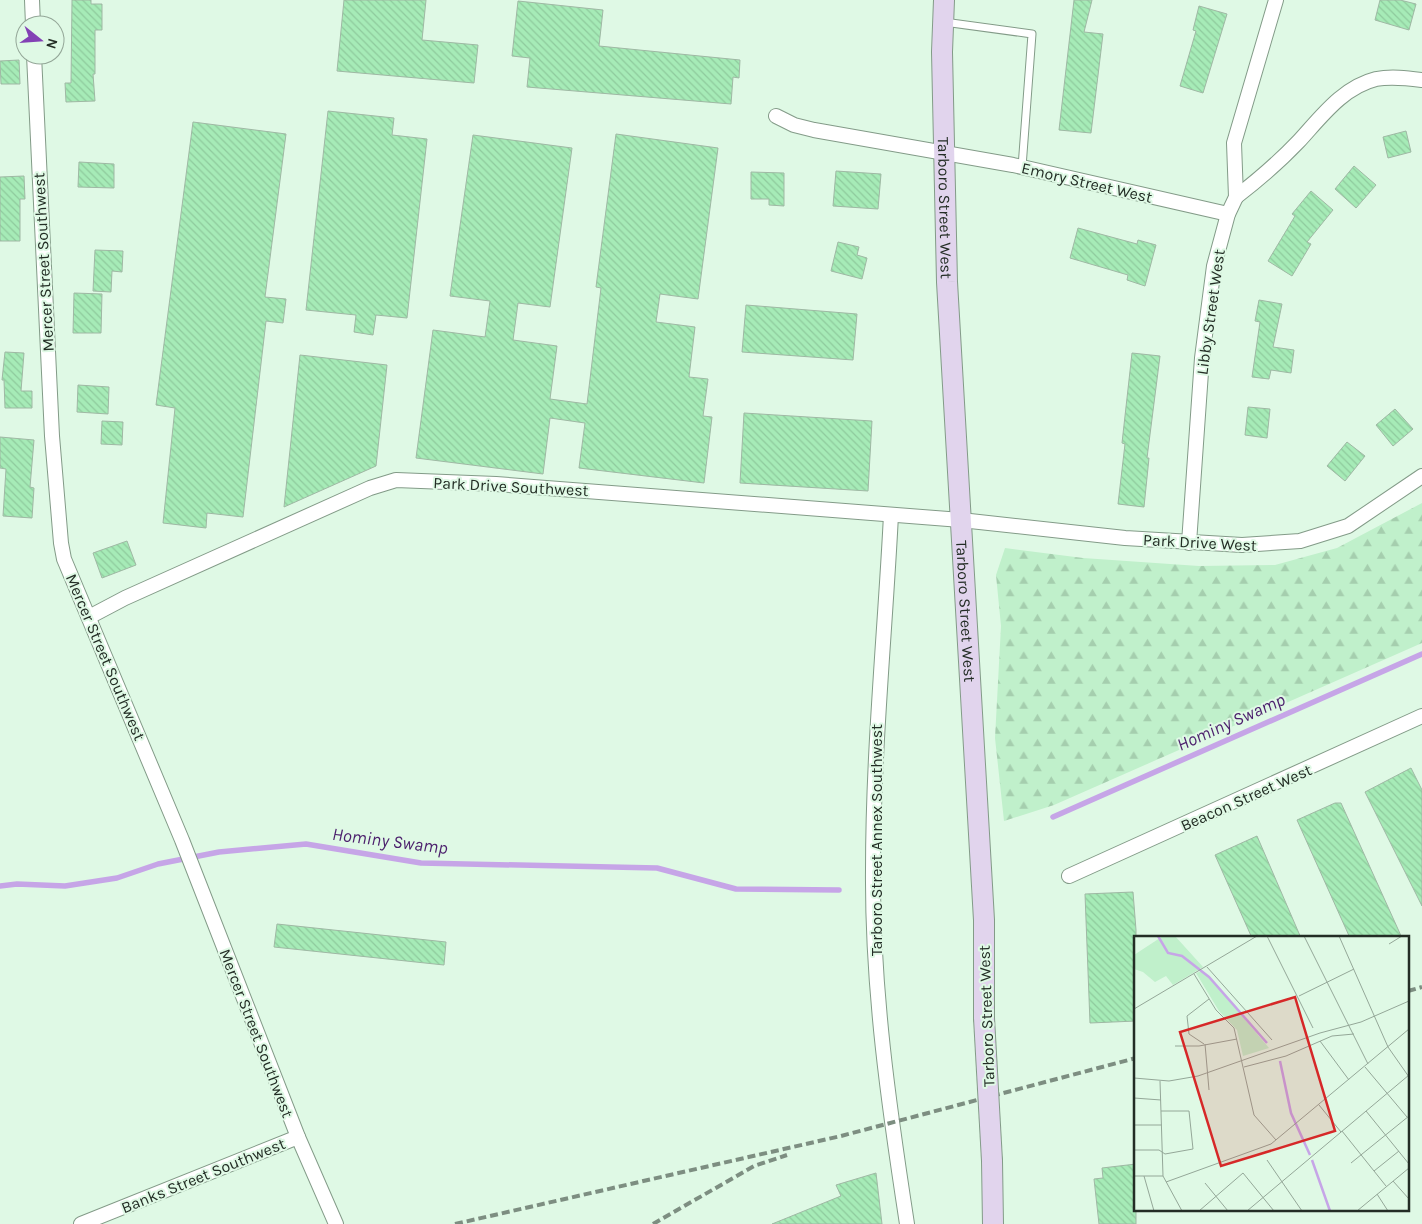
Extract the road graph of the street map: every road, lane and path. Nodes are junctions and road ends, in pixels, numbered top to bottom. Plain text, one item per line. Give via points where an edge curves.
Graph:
1 (32, 0) edge
2 (944, 0) edge
3 (1276, 0) edge
4 (33, 15) edge
5 (943, 22) junction
6 (34, 65) edge
7 (1422, 80) edge
8 (776, 116) dead end
9 (945, 155) junction
10 (1022, 168) junction
11 (1236, 197) junction
12 (1228, 214) junction
13 (1422, 476) edge
14 (891, 515) junction
15 (961, 520) junction
16 (1189, 544) junction
17 (89, 617) junction
18 (1422, 716) edge
19 (1069, 876) dead end
20 (298, 1137) junction
21 (81, 1224) edge
22 (336, 1224) edge
23 (908, 1224) edge
24 (993, 1224) edge

1 - 4 street
2 - 5 main road, Tarboro Street West
3 - 11 street, Libby Street West via 1234,142
5 - 9 main road, Tarboro Street West
5 - 10 lane via 1032,34
6 - 17 street, Mercer Street Southwest via 60,543
7 - 11 street via 1374,80 1343,96 1263,175
8 - 9 street, Emory Street West via 814,130
9 - 10 street, Emory Street West
9 - 15 main road, Tarboro Street West via 947,282
10 - 12 street, Emory Street West
11 - 12 street, Libby Street West
12 - 16 street, Libby Street West via 1214,266 1202,358
13 - 16 street, Park Drive West via 1348,526 1320,536 1276,544
14 - 15 street, Park Drive Southwest
14 - 17 street, Park Drive Southwest via 506,485 396,480 370,488
14 - 23 street, Tarboro Street Annex Southwest via 885,635 876,715 875,961 891,1122
15 - 16 street, Park Drive West
15 - 24 main road, Tarboro Street West, bridge via 984,920 984,1018
17 - 20 street, Mercer Street Southwest via 196,874
18 - 19 street, Beacon Street West
20 - 21 street, Banks Street Southwest
20 - 22 street, Mercer Street Southwest

